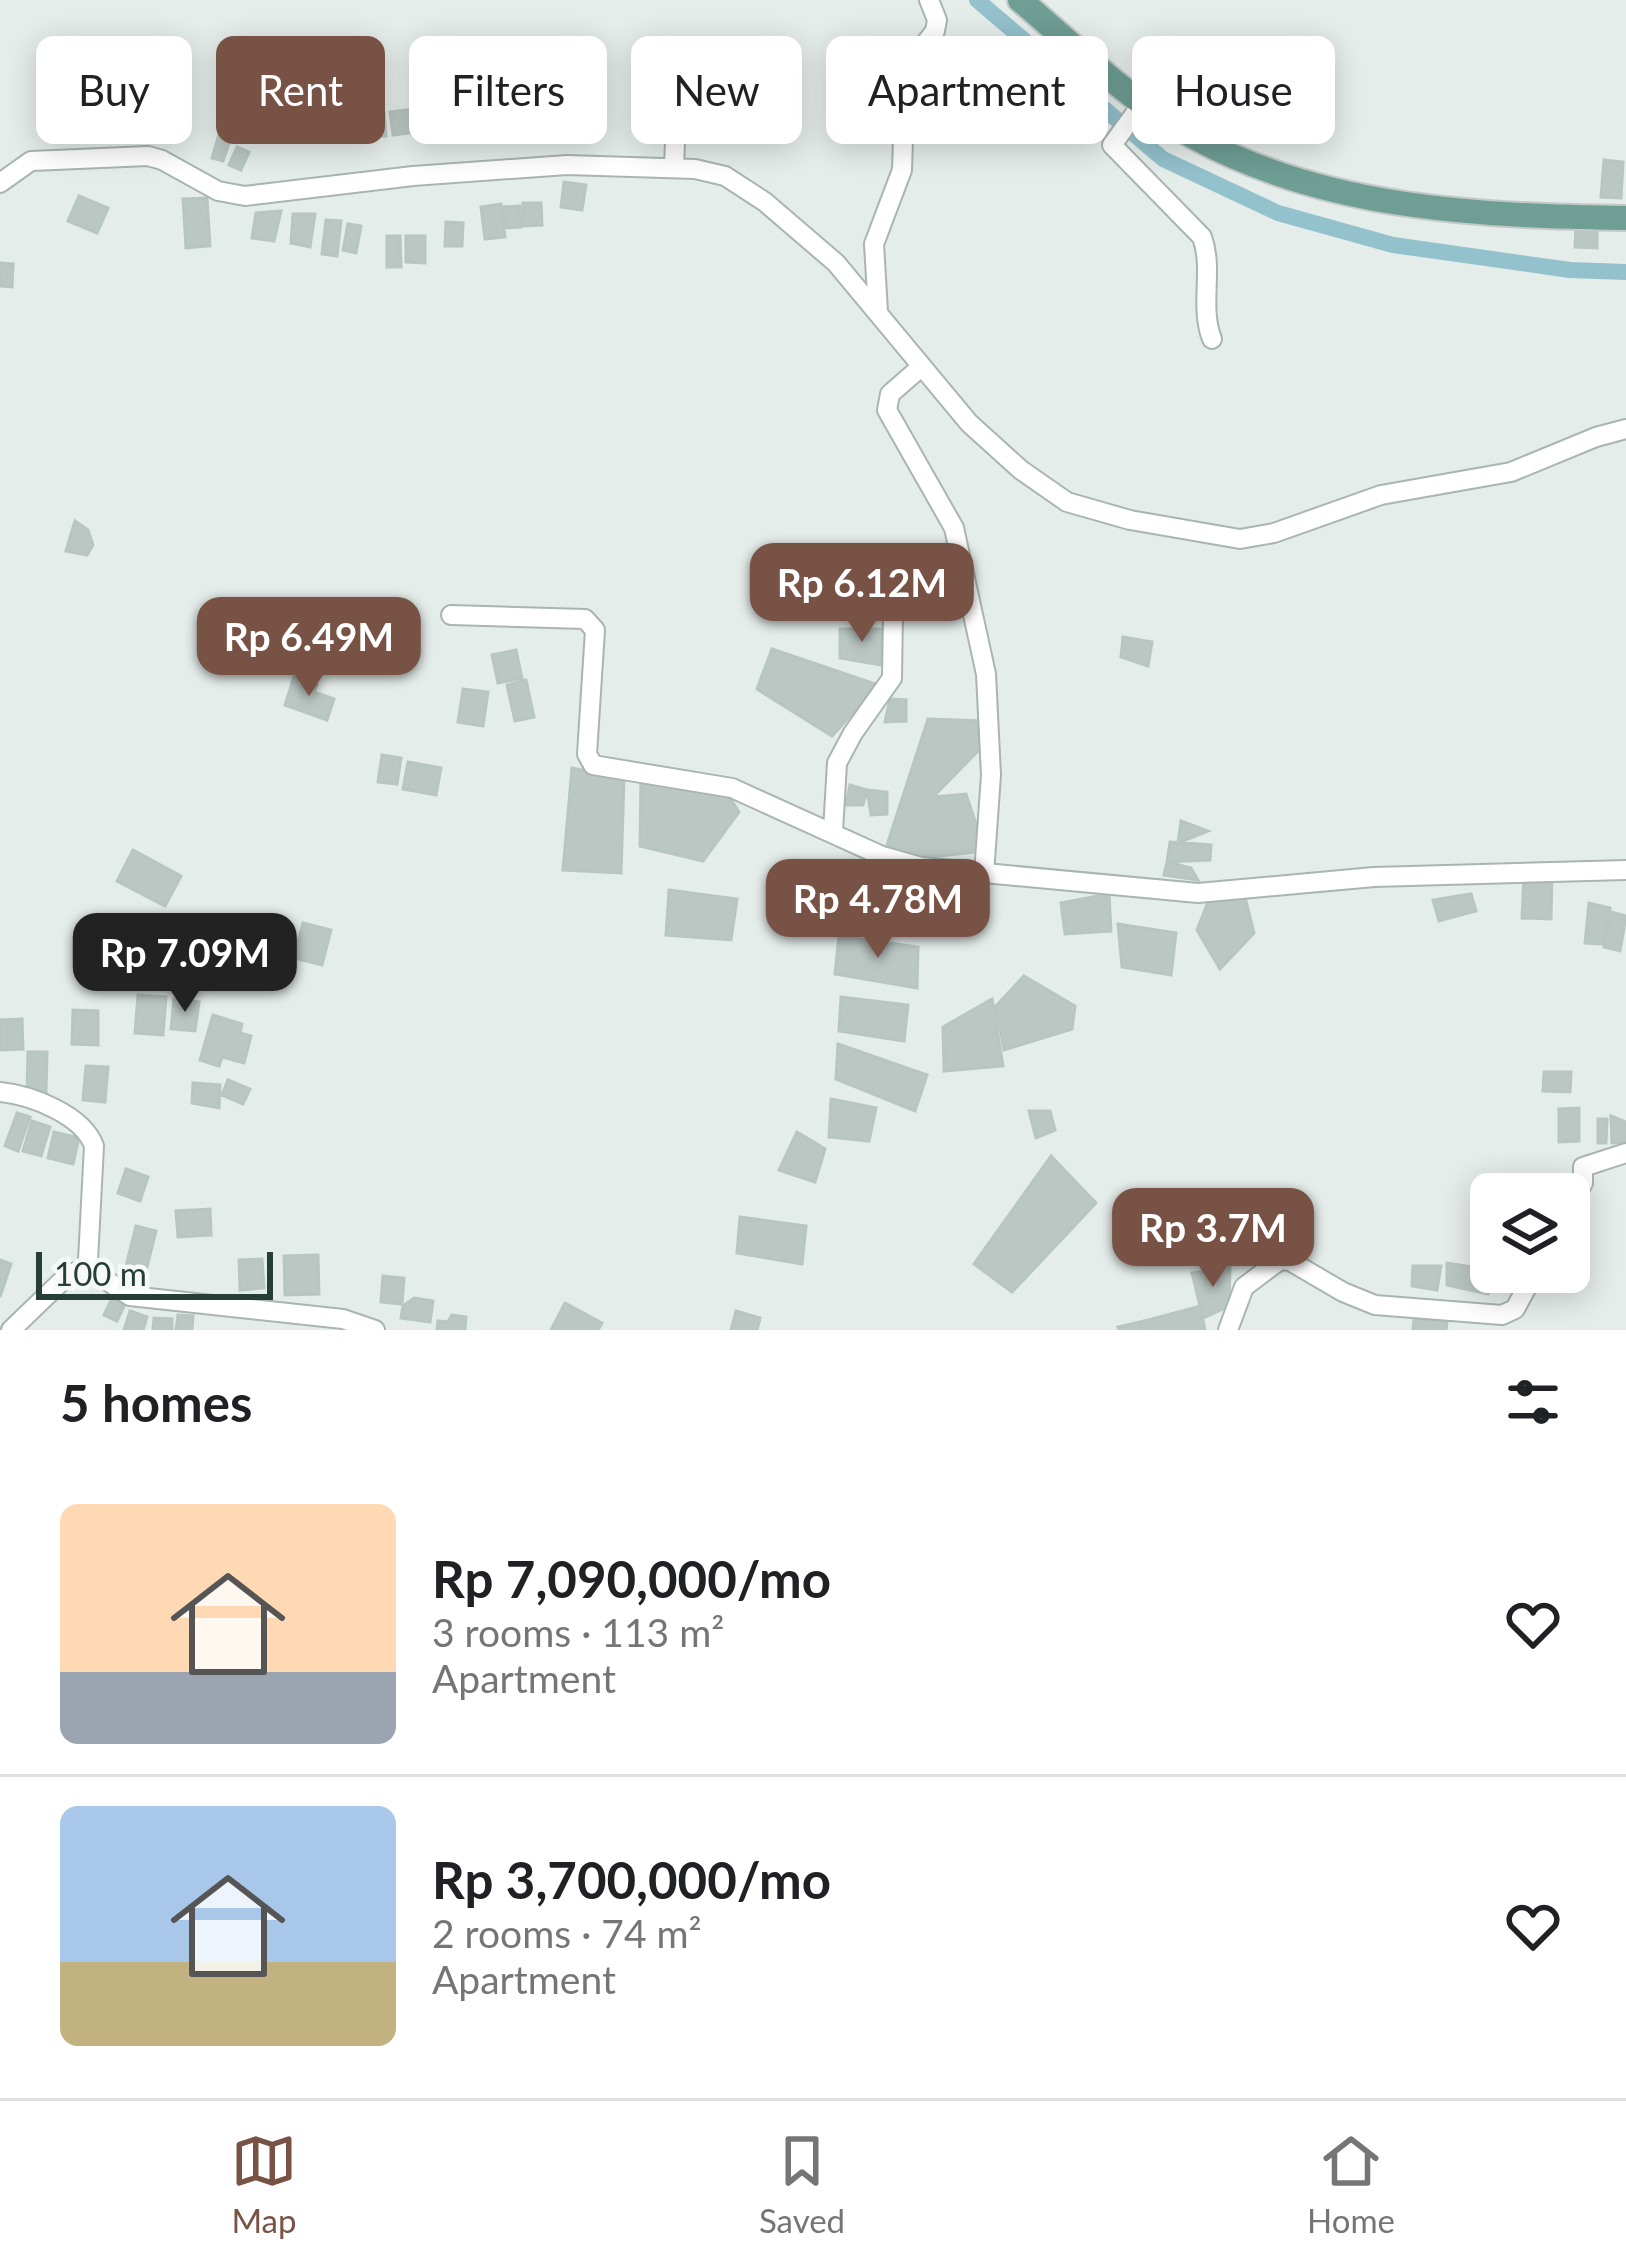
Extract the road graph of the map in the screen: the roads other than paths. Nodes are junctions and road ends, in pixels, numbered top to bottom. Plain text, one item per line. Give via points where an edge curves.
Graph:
1 (929, 0) edge
2 (1020, 0) edge
3 (1132, 106) edge
4 (1132, 117) edge
5 (675, 144) edge
6 (1208, 144) edge
7 (31, 161) junction
8 (0, 162) edge
9 (674, 168) junction
10 (0, 184) edge
11 (1626, 218) edge
12 (878, 312) junction
13 (1212, 339) dead end
14 (921, 367) junction
15 (1626, 429) edge
16 (893, 612) dead end
17 (451, 615) dead end
18 (832, 831) junction
19 (1626, 870) edge
20 (984, 874) junction
21 (0, 1092) edge
22 (1626, 1153) edge
23 (1583, 1173) edge
24 (91, 1267) junction
25 (1524, 1293) edge
26 (11, 1330) edge
27 (374, 1330) edge
28 (1228, 1330) edge

1 - 12 street via 937,27 904,79 903,165 874,244
2 - 3 main road
4 - 13 street via 1112,145 1204,241
5 - 9 street
6 - 11 main road via 1354,196
7 - 8 street
7 - 9 street via 155,158 245,196 500,169
7 - 10 street
9 - 12 street via 725,176 765,202 836,262
12 - 14 street
14 - 15 street via 969,423 1067,502 1240,538 1381,495 1511,472
14 - 20 street via 890,394 887,410 954,528 986,674 992,776
16 - 18 street via 892,678 837,764
17 - 18 street via 585,619 595,630 587,754 593,765 732,788
18 - 20 street via 882,856
19 - 20 street via 1374,877 1198,893
21 - 24 street via 50,1108 89,1134
22 - 23 street
24 - 26 street via 68,1275
24 - 27 street via 130,1296 344,1319
25 - 28 street via 1502,1315 1375,1305 1280,1260 1244,1287

